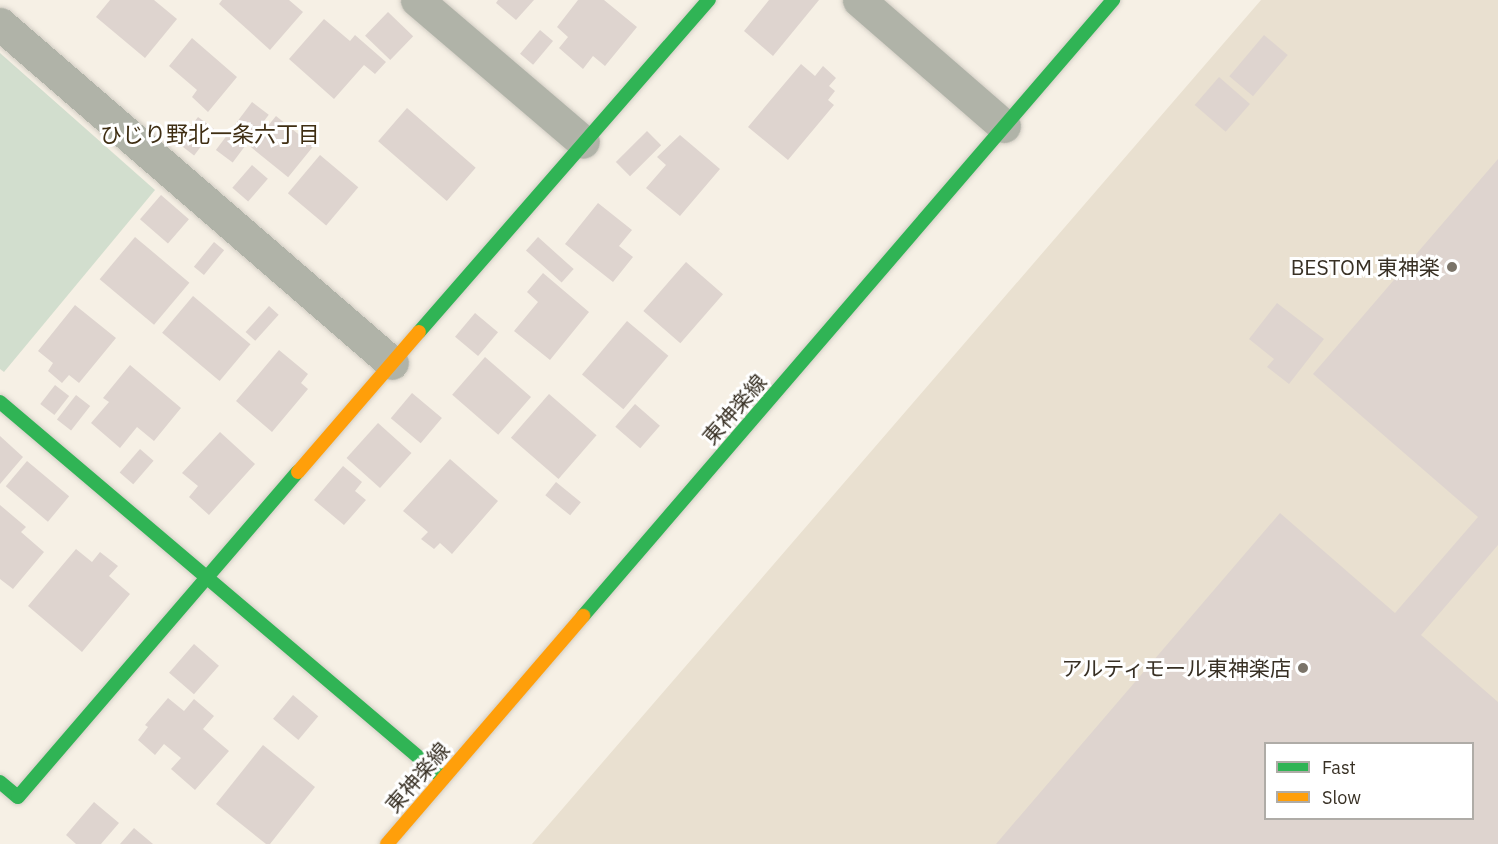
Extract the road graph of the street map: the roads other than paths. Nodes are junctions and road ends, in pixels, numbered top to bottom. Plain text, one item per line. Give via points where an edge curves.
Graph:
1 (417, 0) edge
2 (709, 0) edge
3 (859, 0) edge
4 (1113, 0) edge
5 (0, 24) edge
6 (1004, 126) junction
7 (583, 142) junction
8 (392, 363) junction
9 (0, 402) edge
10 (208, 578) junction
11 (443, 778) junction
12 (0, 782) edge
13 (387, 844) edge

1 - 7 street
2 - 7 street
3 - 6 street
4 - 6 street, 東神楽線
5 - 8 street
6 - 11 street, 東神楽線
7 - 8 street
8 - 10 street
9 - 10 street
10 - 11 street
10 - 12 street via 18,797
11 - 13 street, 東神楽線

